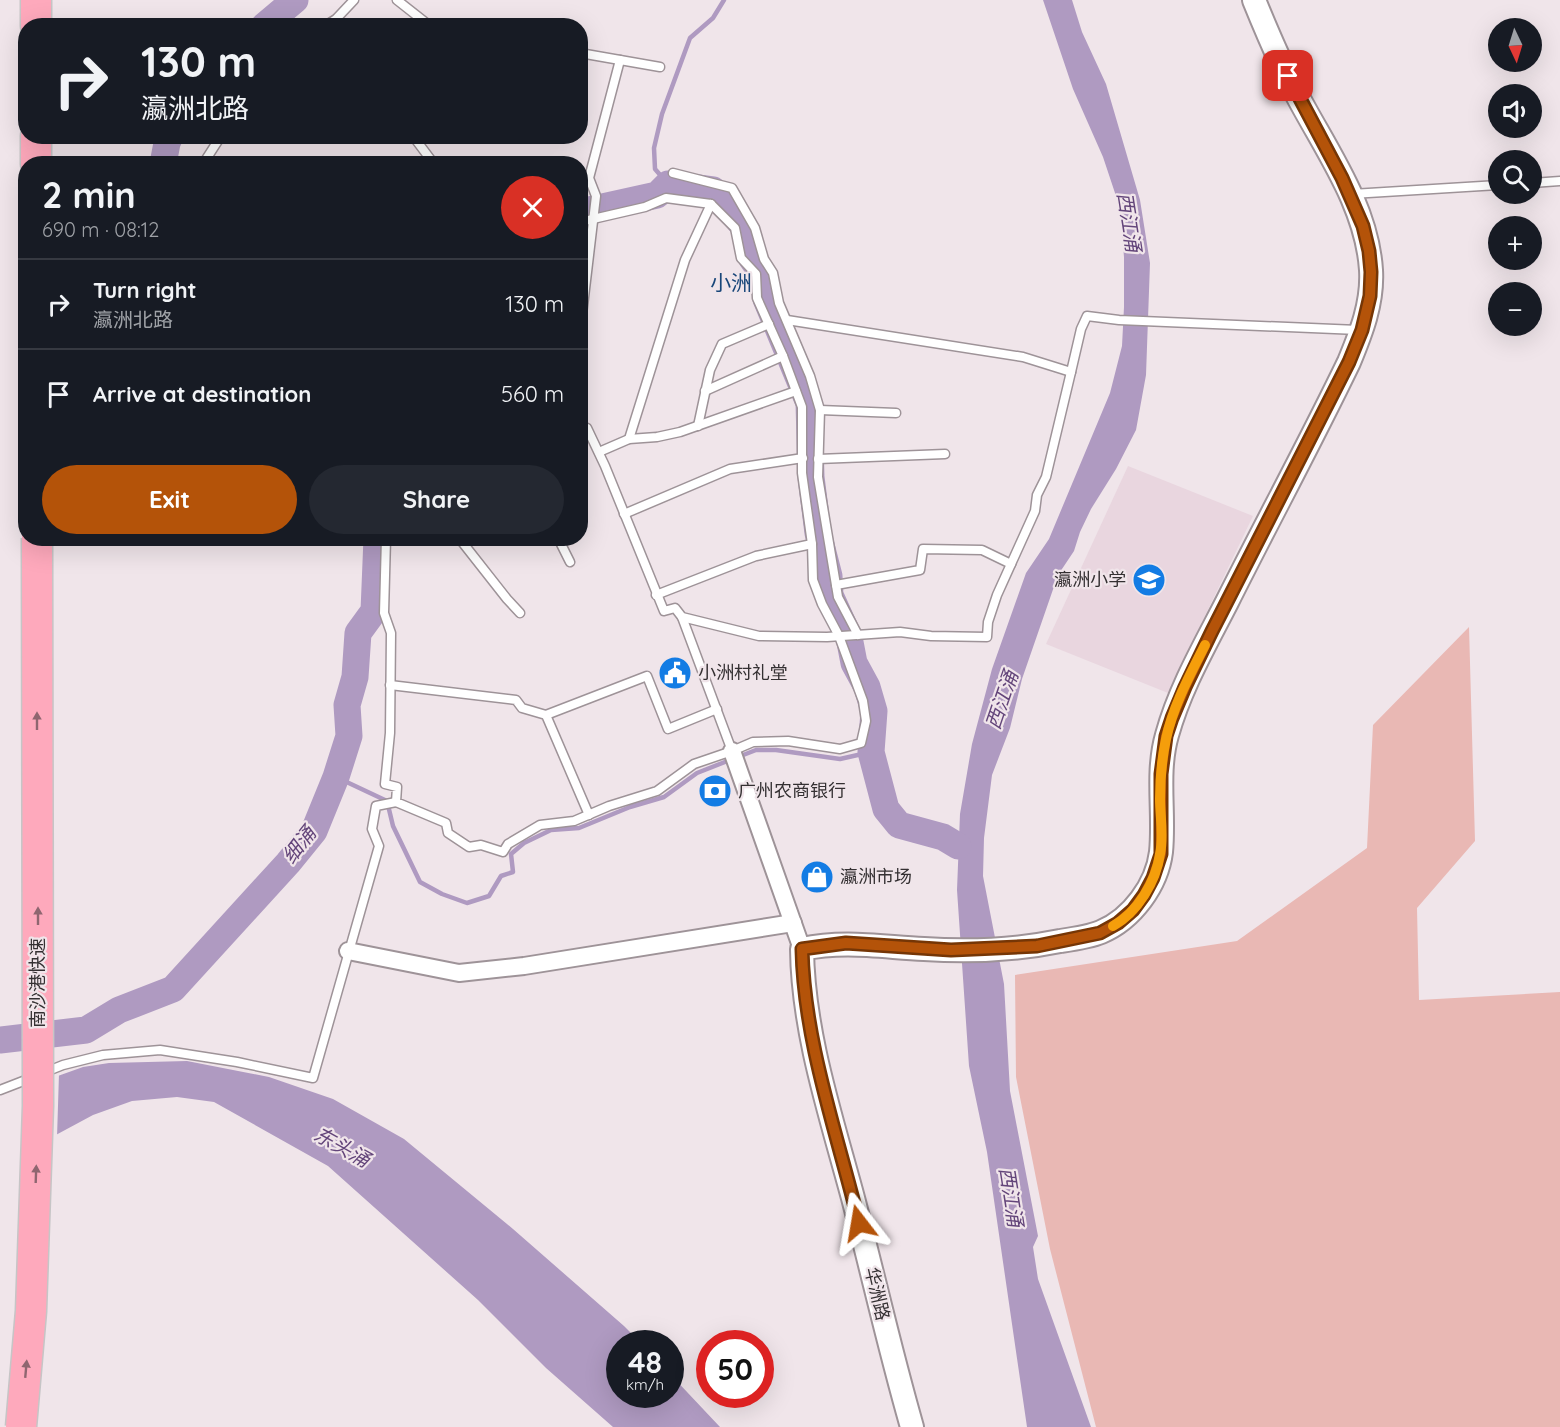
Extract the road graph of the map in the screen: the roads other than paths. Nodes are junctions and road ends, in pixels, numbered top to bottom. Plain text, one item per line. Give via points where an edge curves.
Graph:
1 (36, 0) edge
2 (354, 0) edge
3 (397, 0) edge
4 (1254, 0) edge
5 (36, 18) edge
6 (337, 18) edge
7 (420, 18) edge
8 (588, 54) edge
9 (620, 60) junction
10 (660, 67) dead end
11 (673, 173) dead end
12 (1560, 181) edge
13 (1542, 182) edge
14 (1488, 186) edge
15 (1349, 194) junction
16 (711, 204) junction
17 (593, 220) junction
18 (588, 221) edge
19 (588, 263) edge
20 (787, 320) junction
21 (769, 324) junction
22 (1362, 330) junction
23 (783, 356) junction
24 (1071, 372) junction
25 (705, 391) junction
26 (796, 391) junction
27 (820, 410) junction
28 (896, 413) dead end
29 (698, 426) junction
30 (588, 430) edge
31 (629, 439) junction
32 (599, 452) junction
33 (945, 454) dead end
34 (803, 458) junction
35 (818, 459) junction
36 (624, 514) junction
37 (812, 544) junction
38 (37, 546) edge
39 (386, 546) edge
40 (465, 546) edge
41 (562, 546) edge
42 (570, 562) dead end
43 (1011, 564) junction
44 (836, 585) junction
45 (656, 595) junction
46 (520, 614) dead end
47 (682, 617) junction
48 (858, 635) junction
49 (839, 636) junction
50 (390, 685) junction
51 (717, 709) junction
52 (546, 715) junction
53 (732, 752) junction
54 (396, 802) junction
55 (589, 815) junction
56 (793, 923) junction
57 (802, 949) junction
58 (348, 951) junction
59 (0, 1090) edge
60 (21, 1427) edge
61 (912, 1427) edge

1 - 5 highway
2 - 6 lane
3 - 7 lane
4 - 15 main road via 1296,94
8 - 9 lane
9 - 10 lane
9 - 17 lane via 589,178 596,196
11 - 20 lane via 732,188 755,228
12 - 13 lane
14 - 15 lane
15 - 22 main road via 1369,251 1370,296
16 - 17 lane via 666,198
16 - 21 lane via 735,228 741,258 756,274 757,297
16 - 31 lane via 685,260
17 - 18 lane
17 - 19 lane
20 - 24 lane via 1023,357
20 - 27 lane
21 - 23 lane
21 - 25 lane via 722,344
22 - 24 lane via 1087,316
22 - 57 main road via 1172,718 1161,774 1161,854 1153,878 1133,910 1100,933 1037,946 951,950 846,943
23 - 25 lane
23 - 26 lane
24 - 43 lane via 1046,477
25 - 29 lane
26 - 29 lane
26 - 34 lane via 802,407
27 - 28 lane
27 - 35 lane
29 - 31 lane via 657,437
30 - 32 lane
31 - 32 lane
32 - 36 lane
33 - 35 lane
34 - 36 lane via 730,469
34 - 37 lane
35 - 44 lane
36 - 45 lane
37 - 45 lane via 756,556
37 - 49 lane via 813,580
60 -> 38 highway, 南沙港快速, bridge via 31,1301 38,1106
39 - 50 lane via 384,613 391,633
40 - 46 lane
41 - 42 lane
43 - 44 lane via 982,550 923,549 920,570
43 - 48 lane via 991,613 987,637 900,632
44 - 48 lane via 838,597
45 - 47 lane via 664,611 675,608
47 - 49 lane via 759,636
47 - 51 lane
48 - 49 lane
49 - 53 lane via 863,701 866,721 861,743 840,749 788,741 753,742
50 - 52 lane via 516,700 522,708
50 - 54 lane via 385,784 397,787
51 - 52 lane via 668,729 647,676
51 - 53 lane
52 - 55 lane
53 - 55 lane via 694,764 657,791
53 - 56 street
54 - 55 lane via 446,823 448,833 469,847 481,845 503,852 508,844 540,825
54 - 58 lane via 376,806 372,829 379,846
56 - 57 street
56 - 58 street via 459,973
57 - 61 main road, 华洲路 via 814,1048
58 - 59 lane via 313,1078 160,1050 103,1055 63,1065

